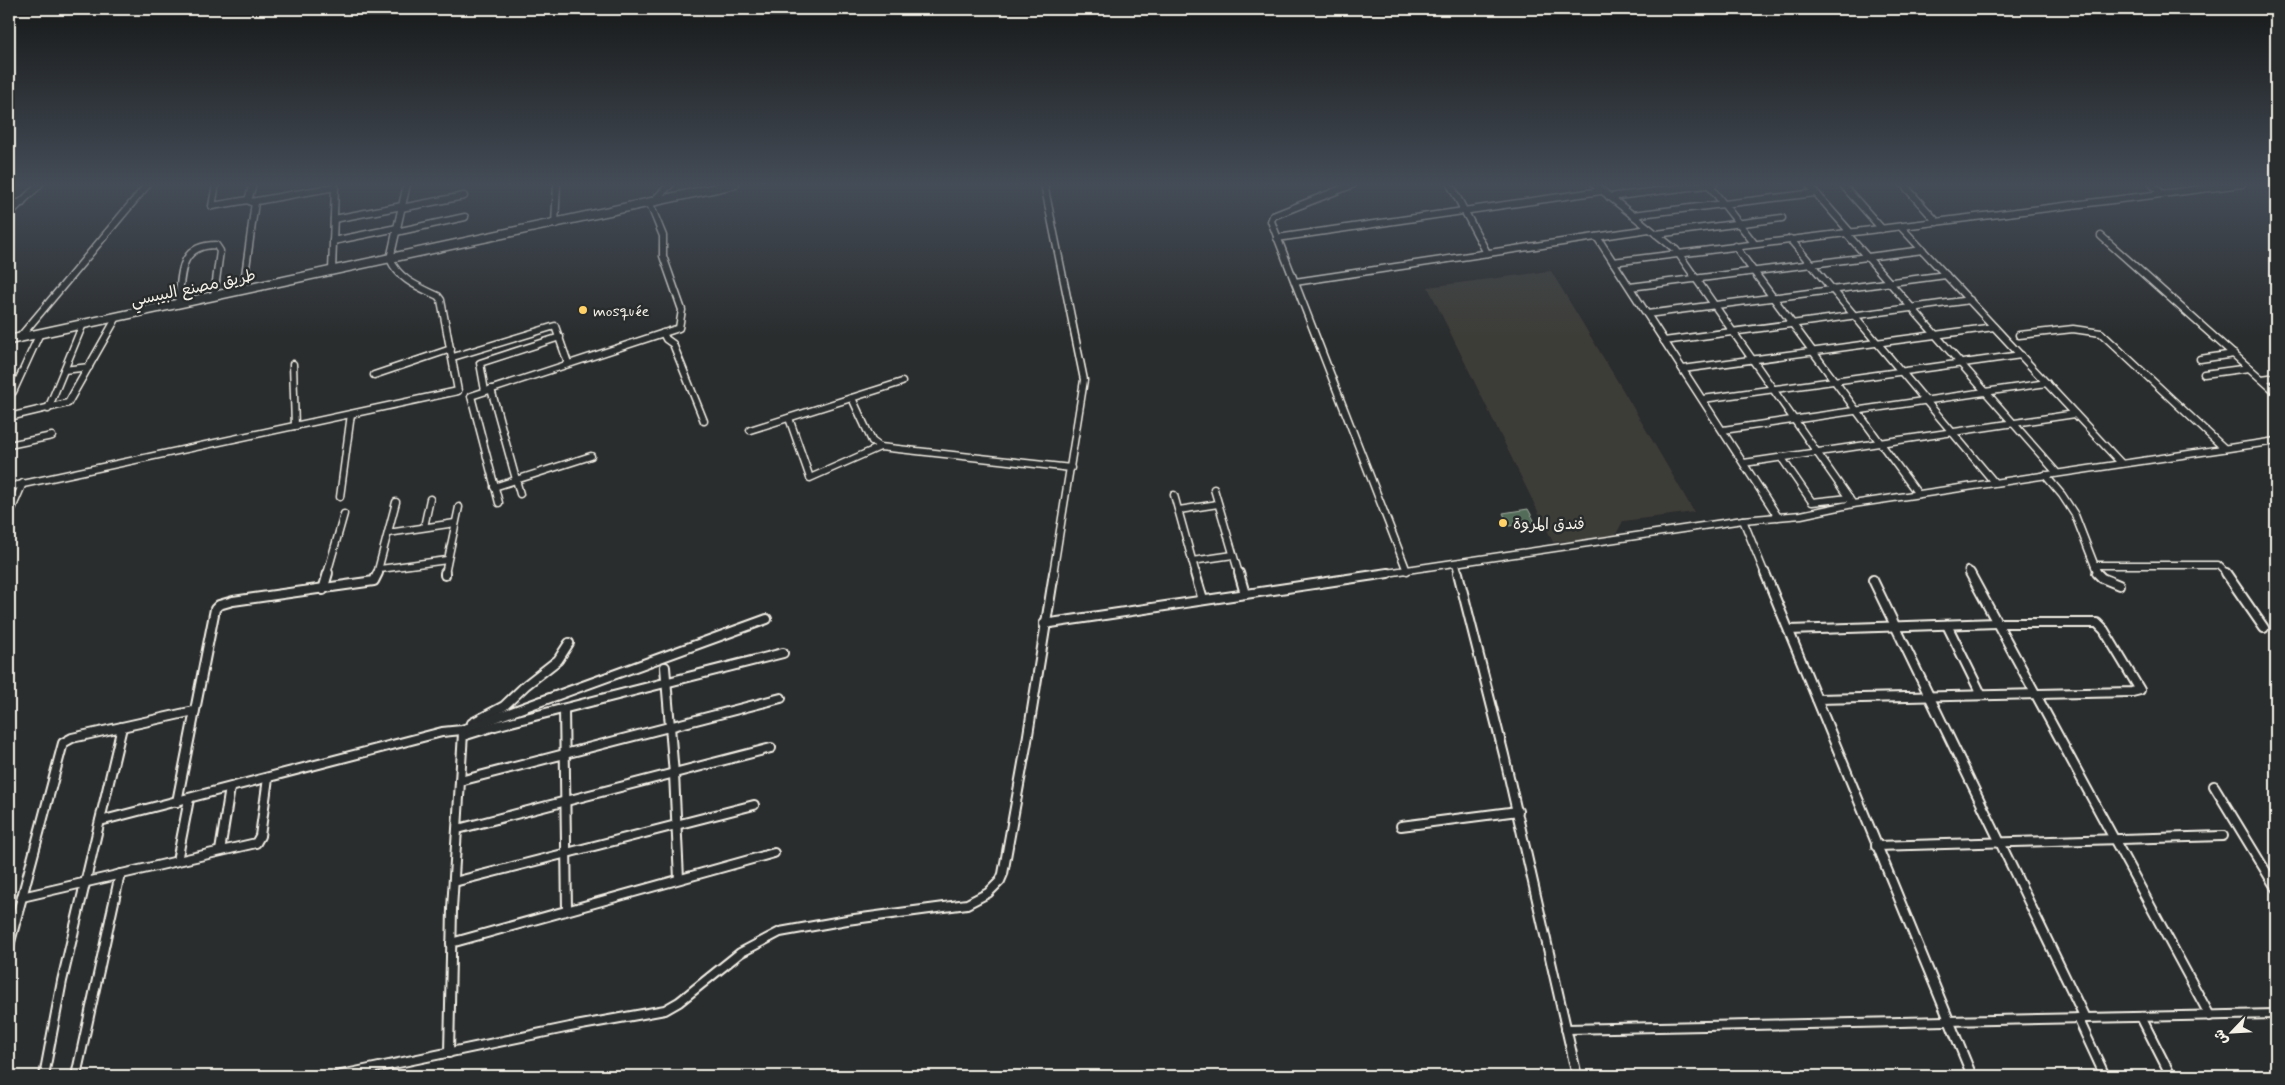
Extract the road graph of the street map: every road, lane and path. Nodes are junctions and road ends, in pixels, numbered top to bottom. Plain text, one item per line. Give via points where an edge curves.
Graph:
1 (1656, 234) edge
2 (106, 235) edge
3 (249, 235) edge
4 (333, 235) edge
5 (370, 235) edge
6 (396, 235) edge
7 (505, 235) edge
8 (662, 235) edge
9 (1054, 235) edge
10 (1276, 235) edge
11 (1300, 235) edge
12 (1477, 235) edge
13 (1612, 235) edge
14 (1747, 235) edge
15 (1826, 235) edge
16 (1850, 235) edge
17 (1909, 235) edge
18 (2101, 236) dead end
19 (1597, 237) junction
20 (1277, 238) junction
21 (1790, 239) junction
22 (333, 241) junction
23 (1754, 243) junction
24 (1735, 246) junction
25 (1923, 250) junction
26 (1487, 253) junction
27 (1679, 254) junction
28 (1867, 257) junction
29 (390, 259) junction
30 (1613, 262) junction
31 (1811, 264) junction
32 (332, 271) junction
33 (1754, 271) junction
34 (1946, 275) junction
35 (1696, 279) junction
36 (1295, 282) junction
37 (1890, 282) junction
38 (1630, 287) junction
39 (243, 290) junction
40 (1832, 290) junction
41 (214, 296) junction
42 (1773, 297) junction
43 (1970, 300) junction
44 (178, 304) junction
45 (1714, 305) junction
46 (1912, 308) junction
47 (1647, 314) junction
48 (1854, 316) junction
49 (117, 317) junction
50 (83, 324) junction
51 (1792, 324) junction
52 (1994, 327) junction
53 (1733, 332) junction
54 (40, 333) junction
55 (663, 333) junction
56 (1936, 335) junction
57 (2019, 335) dead end
58 (20, 337) junction
59 (560, 337) junction
60 (9, 340) edge
61 (1664, 341) junction
62 (1877, 343) junction
63 (489, 346) junction
64 (451, 349) junction
65 (1813, 351) junction
66 (2234, 354) junction
67 (2021, 355) junction
68 (453, 357) junction
69 (493, 358) junction
70 (2200, 359) dead end
71 (1753, 360) junction
72 (568, 363) junction
73 (292, 364) dead end
74 (1961, 364) junction
75 (89, 367) junction
76 (2249, 368) junction
77 (64, 370) junction
78 (1684, 370) junction
79 (1902, 372) junction
80 (2204, 374) dead end
81 (374, 375) dead end
82 (2276, 377) edge
83 (2262, 379) junction
84 (1836, 381) junction
85 (902, 382) dead end
86 (2047, 383) junction
87 (1773, 389) junction
88 (488, 390) junction
89 (13, 392) dead end
90 (1986, 392) junction
91 (2276, 392) edge
92 (852, 398) junction
93 (1703, 399) junction
94 (1926, 401) junction
95 (48, 409) junction
96 (1857, 410) junction
97 (350, 414) junction
98 (2075, 414) junction
99 (9, 417) edge
100 (789, 418) junction
101 (1795, 420) junction
102 (704, 421) dead end
103 (2014, 424) junction
104 (295, 426) junction
105 (750, 430) dead end
106 (1723, 430) junction
107 (1952, 432) junction
108 (52, 436) dead end
109 (2276, 441) edge
110 (1881, 443) junction
111 (9, 444) edge
112 (880, 447) junction
113 (2224, 448) junction
114 (1817, 452) junction
115 (591, 456) dead end
116 (1781, 458) junction
117 (1744, 463) junction
118 (2121, 463) junction
119 (1071, 468) junction
120 (2057, 473) junction
121 (2045, 475) junction
122 (516, 480) junction
123 (1994, 482) junction
124 (23, 483) junction
125 (9, 486) edge
126 (494, 487) junction
127 (1214, 489) dead end
128 (520, 494) dead end
129 (1174, 494) dead end
130 (1918, 494) junction
131 (340, 497) dead end
132 (430, 499) dead end
133 (1851, 501) junction
134 (396, 502) dead end
135 (499, 504) dead end
136 (1218, 504) junction
137 (458, 507) dead end
138 (1179, 510) junction
139 (344, 514) dead end
140 (9, 516) edge
141 (1778, 518) junction
142 (1743, 520) junction
143 (455, 524) junction
144 (424, 527) junction
145 (388, 533) junction
146 (1233, 555) junction
147 (447, 560) junction
148 (1192, 561) junction
149 (1456, 564) junction
150 (2095, 565) junction
151 (380, 569) junction
152 (1407, 570) junction
153 (1968, 570) dead end
154 (445, 575) dead end
155 (1873, 580) dead end
156 (2118, 585) dead end
157 (323, 590) junction
158 (1245, 594) junction
159 (1203, 600) junction
160 (767, 619) dead end
161 (1044, 624) junction
162 (1997, 624) junction
163 (1946, 625) junction
164 (1895, 627) junction
165 (2264, 628) dead end
166 (1789, 630) junction
167 (569, 642) dead end
168 (783, 653) dead end
169 (665, 667) dead end
170 (666, 684) junction
171 (2034, 693) junction
172 (1981, 694) junction
173 (1929, 695) junction
174 (781, 698) dead end
175 (1817, 699) junction
176 (564, 709) junction
177 (194, 711) junction
178 (502, 712) junction
179 (122, 727) junction
180 (669, 728) junction
181 (465, 731) junction
182 (771, 748) dead end
183 (565, 753) junction
184 (674, 774) junction
185 (268, 778) junction
186 (460, 781) junction
187 (2214, 786) dead end
188 (230, 788) junction
189 (189, 799) junction
190 (177, 802) junction
191 (566, 803) junction
192 (754, 805) dead end
193 (1518, 812) junction
194 (100, 821) junction
195 (676, 824) junction
196 (1401, 826) dead end
197 (458, 830) junction
198 (2223, 836) dead end
199 (2114, 839) junction
200 (1999, 841) junction
201 (1876, 846) junction
202 (220, 850) junction
203 (568, 853) junction
204 (774, 853) dead end
205 (177, 860) junction
206 (120, 874) junction
207 (679, 879) junction
208 (85, 882) junction
209 (454, 882) junction
210 (2276, 888) edge
211 (22, 897) junction
212 (568, 910) junction
213 (451, 943) junction
214 (9, 946) edge
215 (2276, 1014) edge
216 (2210, 1016) junction
217 (2141, 1017) junction
218 (2081, 1018) junction
219 (1948, 1022) junction
220 (1566, 1029) junction
221 (449, 1053) junction
222 (44, 1076) edge
223 (76, 1076) edge
224 (336, 1076) edge
225 (1577, 1076) edge
226 (1972, 1076) edge
227 (2105, 1076) edge
228 (2171, 1076) edge

1 - 27 street
2 - 58 street
3 - 39 street
4 - 22 street
5 - 22 street
6 - 29 street
7 - 29 main road, طريق مصنع البيبسي
8 - 55 street via 663,256 682,310 681,326
9 - 119 street via 1084,380
10 - 20 street
11 - 20 street
12 - 26 street
13 - 19 street
14 - 23 street
15 - 21 street
16 - 28 street
17 - 25 street
18 - 66 street
19 - 26 street
19 - 30 street
20 - 36 street
21 - 23 street
21 - 31 street
22 - 32 street
23 - 24 street
24 - 27 street
24 - 33 street
25 - 28 street
25 - 34 street
26 - 36 street
27 - 30 street
27 - 35 street
28 - 31 street
28 - 37 street
29 - 32 main road, طريق مصنع البيبسي
29 - 64 street via 404,279 441,300
30 - 38 street
31 - 33 street
31 - 40 street
32 - 39 main road, طريق مصنع البيبسي
33 - 35 street
33 - 42 street
34 - 37 street
34 - 43 street
35 - 38 street
35 - 45 street
36 - 152 street
37 - 40 street
37 - 46 street
38 - 47 street
39 - 41 main road, طريق مصنع البيبسي
40 - 42 street
40 - 48 street
41 - 44 main road, طريق مصنع البيبسي
41 - 44 street via 220,251 216,245 204,245 186,254
42 - 45 street
42 - 51 street
43 - 46 street
43 - 52 street
44 - 49 main road, طريق مصنع البيبسي
45 - 47 street
45 - 53 street
46 - 48 street
46 - 56 street
47 - 61 street
48 - 51 street
48 - 62 street
49 - 50 main road, طريق مصنع البيبسي
49 - 75 street
50 - 54 main road, طريق مصنع البيبسي
50 - 77 street
51 - 53 street
51 - 65 street
52 - 56 street
52 - 67 street
53 - 61 street
53 - 71 street
54 - 58 main road, طريق مصنع البيبسي
54 - 89 street
55 - 72 street
55 - 102 street via 673,344
56 - 62 street
56 - 74 street
57 - 113 street via 2073,329 2101,333
58 - 60 main road, طريق مصنع البيبسي
59 - 63 street via 556,327 552,326
59 - 69 street
59 - 72 street
61 - 78 street
62 - 65 street
62 - 79 street
63 - 68 street
63 - 69 street
64 - 68 street
64 - 81 street
65 - 71 street
65 - 84 street
66 - 70 street
66 - 76 street
67 - 74 street
67 - 86 street
68 - 97 street via 459,389 454,393
69 - 88 street via 480,365
71 - 78 street
71 - 87 street
72 - 88 street
73 - 104 street
74 - 79 street
74 - 90 street
75 - 77 street
75 - 95 street via 68,404
76 - 80 street
76 - 83 street
77 - 95 street
78 - 93 street
79 - 84 street
79 - 94 street
82 - 83 street
83 - 91 street
84 - 87 street
84 - 96 street
85 - 92 street
86 - 90 street
86 - 98 street
87 - 93 street
87 - 101 street
88 - 122 street
88 - 126 street via 470,398
90 - 94 street
90 - 103 street
92 - 100 street
92 - 112 street via 872,442
93 - 106 street
94 - 96 street
94 - 107 street
95 - 99 street
96 - 101 street
96 - 110 street
97 - 104 street
97 - 131 street
98 - 103 street
98 - 118 street
100 - 105 street
100 - 112 street via 810,478
101 - 106 street
101 - 114 street
103 - 107 street
103 - 120 street
104 - 124 street
106 - 117 street
107 - 110 street
107 - 123 street
108 - 111 street
109 - 113 street
110 - 114 street
110 - 130 street
112 - 119 street
113 - 118 street
114 - 116 street
114 - 133 street
115 - 122 street
116 - 117 street
116 - 133 street via 1812,502
117 - 141 street
118 - 120 street
119 - 161 street
120 - 121 street
121 - 123 street
121 - 150 street via 2075,515
122 - 126 street
122 - 128 street
123 - 130 street
124 - 125 street
124 - 140 street
126 - 135 street
127 - 136 street
129 - 138 street
130 - 133 street
132 - 144 street
133 - 141 street via 1801,516
134 - 145 street
136 - 138 street
136 - 146 street
137 - 143 street
138 - 148 street
139 - 157 street
141 - 142 street
142 - 149 street
142 - 166 street
143 - 144 street
143 - 147 street
144 - 145 street
145 - 151 street
146 - 148 street
146 - 158 street
147 - 151 street
147 - 154 street
148 - 159 street
149 - 152 street
149 - 193 street
150 - 156 street via 2098,575
150 - 165 street via 2218,565
151 - 157 street via 370,584
152 - 158 street
153 - 162 street
155 - 164 street
157 - 177 street via 219,605
158 - 159 street
159 - 161 street
160 - 178 street
161 - 221 street via 1003,874 988,893 967,904 780,932 740,954 670,1008
162 - 163 street
162 - 171 street
162 - 171 street via 2097,623 2140,690
163 - 164 street
163 - 172 street
164 - 166 street
164 - 173 street
166 - 175 street
167 - 178 street via 558,660 526,685
168 - 170 street
169 - 170 street
170 - 176 street
170 - 180 street
171 - 172 street
171 - 199 street
172 - 173 street
173 - 175 street
173 - 200 street
174 - 180 street
175 - 201 street
176 - 181 street
176 - 183 street
177 - 179 street
177 - 190 street
178 - 181 street via 472,723
179 - 194 street
179 - 211 street via 63,743
180 - 183 street
180 - 184 street
181 - 185 street via 442,732
181 - 186 street
182 - 184 street
183 - 186 street
183 - 191 street
184 - 191 street
184 - 195 street
185 - 188 street
185 - 202 street via 259,840
186 - 197 street
187 - 210 street
188 - 189 street
188 - 202 street
189 - 190 street
189 - 205 street
190 - 194 street
191 - 197 street
191 - 203 street
192 - 195 street
193 - 196 street
193 - 220 street
194 - 208 street
195 - 203 street
195 - 207 street
197 - 209 street
198 - 199 street
199 - 200 street
199 - 216 street
200 - 201 street
200 - 218 street
201 - 219 street
202 - 205 street
203 - 209 street
203 - 212 street
204 - 207 street
205 - 206 street
206 - 208 street
206 - 223 street
207 - 212 street
208 - 211 street
208 - 222 street
209 - 213 street
211 - 214 street
212 - 213 street
213 - 221 street
215 - 216 street
216 - 217 street
217 - 218 street
217 - 228 street
218 - 219 street
218 - 227 street
219 - 220 street
219 - 226 street
220 - 225 street
221 - 224 street

